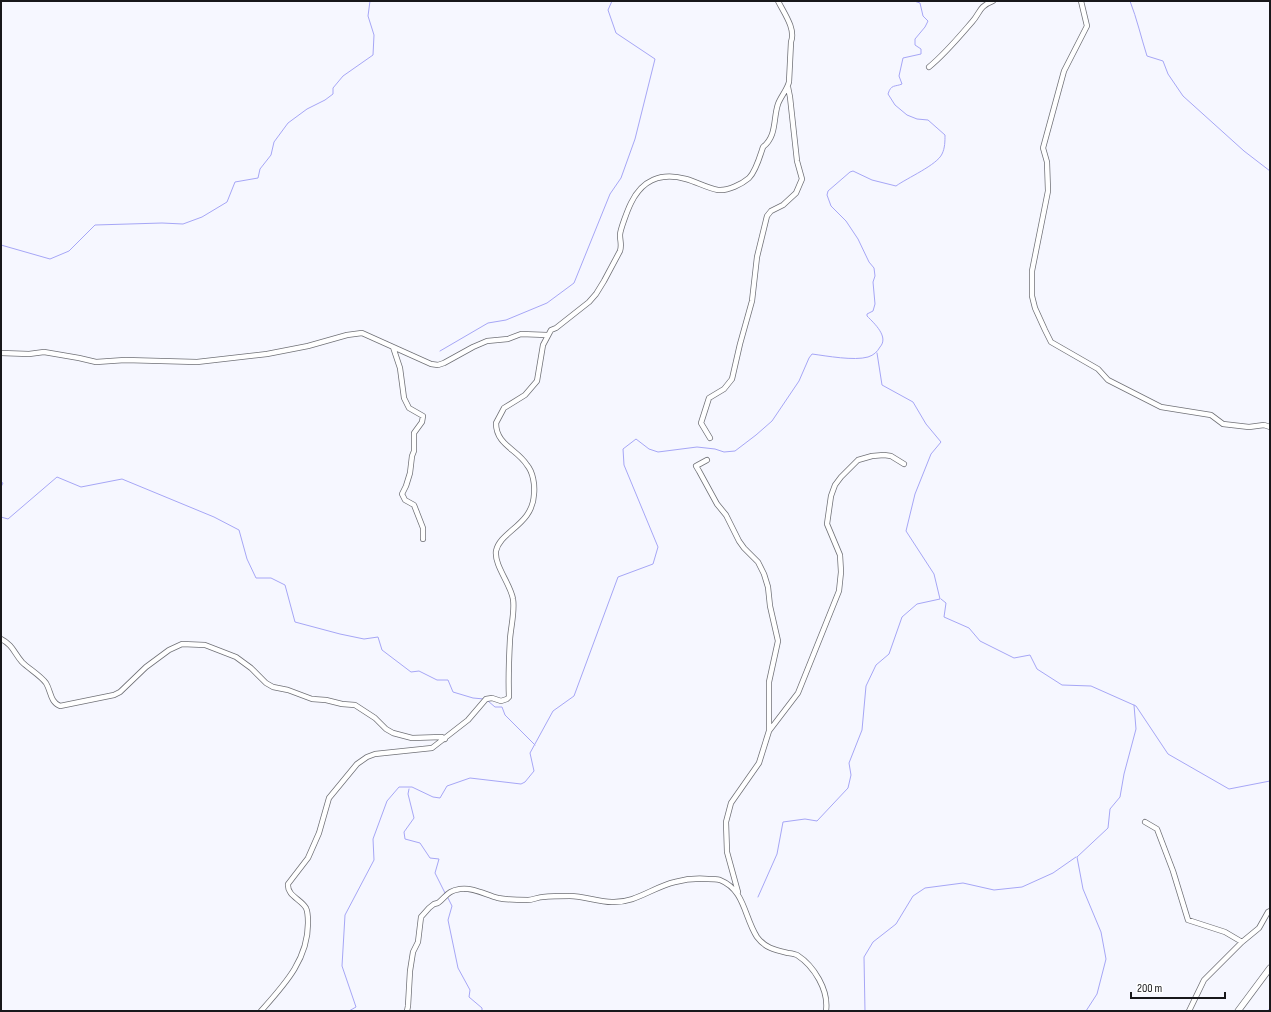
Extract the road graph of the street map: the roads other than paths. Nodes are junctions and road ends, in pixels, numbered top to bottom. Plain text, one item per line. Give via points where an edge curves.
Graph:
1 (778, 1) edge
2 (993, 1) edge
3 (1081, 1) edge
4 (983, 3) edge
5 (929, 67) dead end
6 (788, 87) junction
7 (547, 335) junction
8 (393, 346) junction
9 (1, 353) edge
10 (1270, 427) edge
11 (710, 438) dead end
12 (707, 460) dead end
13 (904, 464) dead end
14 (423, 539) dead end
15 (1, 639) edge
16 (769, 731) junction
17 (445, 739) junction
18 (1145, 822) dead end
19 (738, 894) junction
20 (1270, 911) edge
21 (1242, 942) junction
22 (1270, 968) edge
23 (261, 1011) edge
24 (407, 1011) edge
25 (826, 1011) edge
26 (1189, 1011) edge
27 (1238, 1011) edge

1 - 6 street via 793,36
2 - 4 street
3 - 10 street via 1088,26 1064,71 1043,148 1047,162 1048,191 1032,271 1032,296 1035,308 1051,342 1098,369 1108,380 1161,407 1211,415 1223,424 1249,428 1264,425
4 - 5 street via 974,21
6 - 7 street via 778,106 775,127 750,177 721,190 676,177 655,178 649,181 630,204 620,235 622,245 596,294
6 - 11 street via 797,161 802,179 796,193 767,216 757,257 752,300 732,379 709,398 701,423
7 - 8 street via 522,334 508,339 487,341 438,365
7 - 17 street via 542,345 537,381 525,394 504,408 496,423 497,433 504,444 528,465 534,493 525,518 503,539 496,553 513,601 508,664 509,697 505,701 486,699 468,720
8 - 9 street via 356,333 267,354 196,362 96,362 44,352
8 - 14 street via 400,368 404,398 409,408 423,416 414,433 410,474 402,494 405,500 414,505 423,528
12 - 16 street via 696,466 744,548 758,562 768,587 778,641 769,682
13 - 16 street via 884,454 858,460 834,485 827,524 840,555 839,591 798,693
15 - 17 street via 10,644 21,661 44,680 54,701 60,706 114,695 146,666 169,650 182,644 198,644 236,656 273,687 312,699 355,705 393,733 412,738
16 - 19 street via 759,763 731,803 726,822 727,852
17 - 23 street via 428,749 367,757 357,764 329,798 319,833 308,858 288,884 291,894 306,908 308,918 308,933 302,956 286,983
18 - 21 street via 1157,829 1188,920 1225,932
19 - 24 street via 720,880 697,878 674,882 625,902 572,896 528,900 496,898 461,889 447,893 421,917 418,942 413,952 410,971
19 - 25 street via 758,938 770,949 796,954 816,973 826,997
20 - 21 street via 1259,928
21 - 26 street via 1204,980
22 - 27 main road

